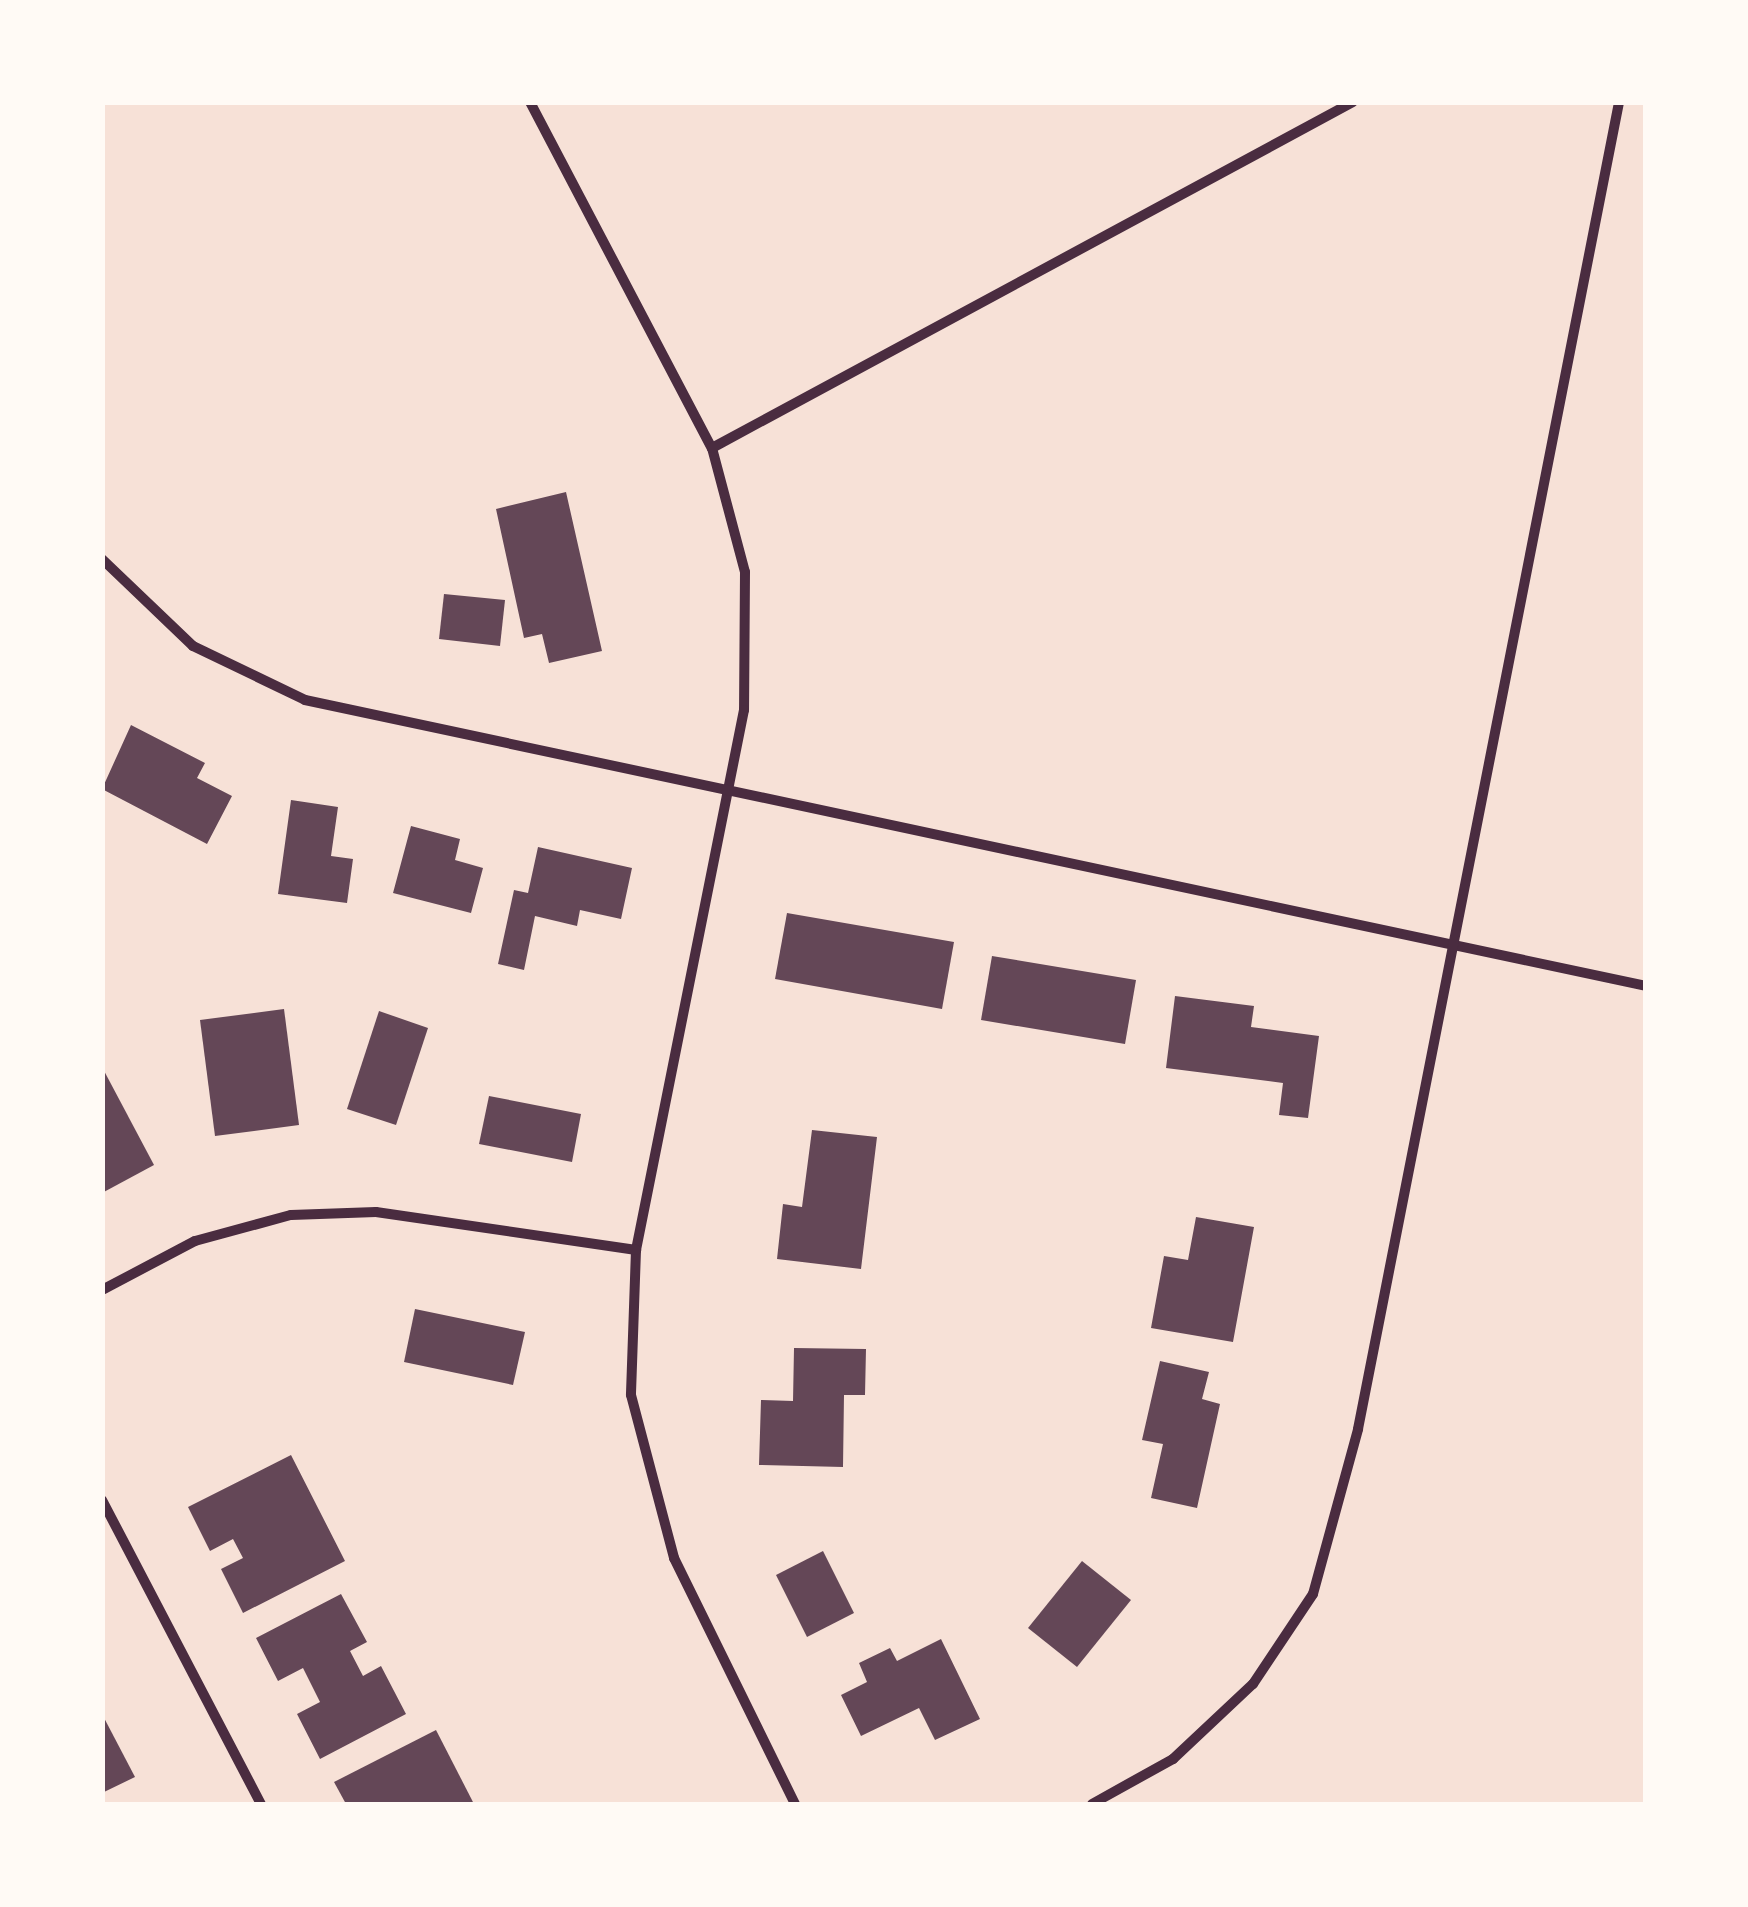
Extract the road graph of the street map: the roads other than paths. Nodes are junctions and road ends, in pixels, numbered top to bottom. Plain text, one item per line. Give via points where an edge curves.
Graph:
1 (530, 102) edge
2 (1353, 102) edge
3 (1619, 102) edge
4 (712, 448) junction
5 (102, 559) edge
6 (722, 794) junction
7 (1450, 947) junction
8 (1646, 986) edge
9 (636, 1250) junction
10 (102, 1290) edge
11 (102, 1500) edge
12 (261, 1804) edge
13 (795, 1804) edge
14 (1092, 1804) edge

1 - 4 street
2 - 4 street
3 - 7 street
4 - 6 street via 745,572 744,710
5 - 6 street via 193,646 305,700
6 - 7 street
6 - 9 street
7 - 8 street
7 - 14 street via 1358,1430 1313,1594 1252,1684 1172,1758
9 - 10 street via 376,1212 291,1215 194,1242
9 - 13 street via 630,1396 674,1558
11 - 12 street

